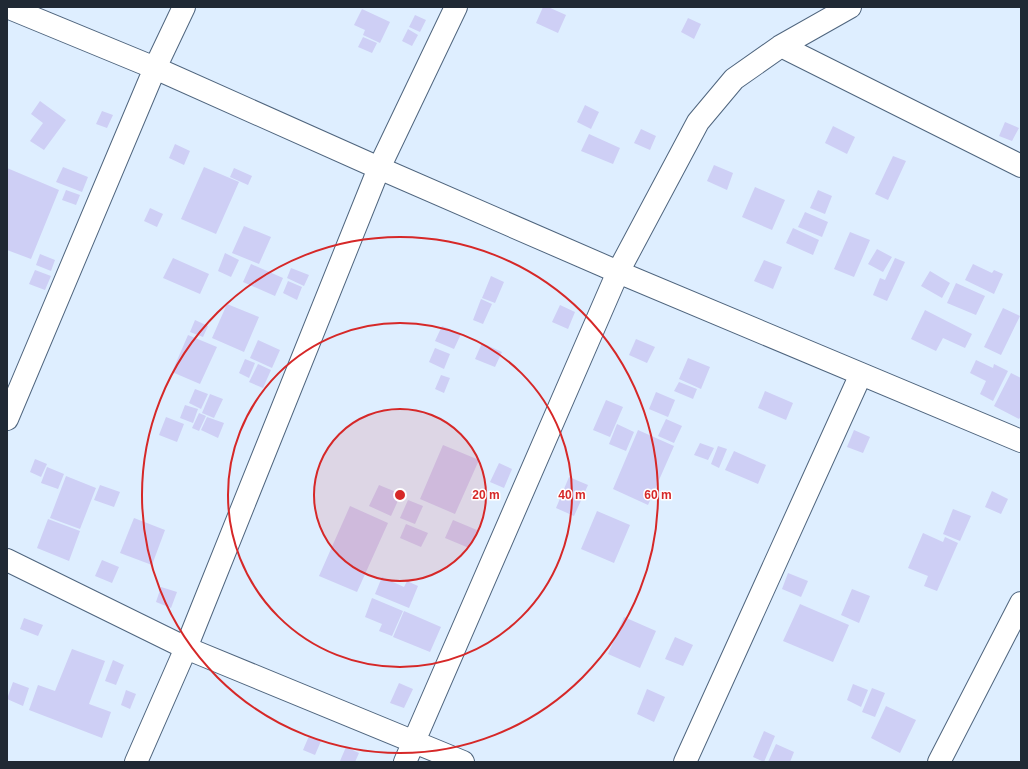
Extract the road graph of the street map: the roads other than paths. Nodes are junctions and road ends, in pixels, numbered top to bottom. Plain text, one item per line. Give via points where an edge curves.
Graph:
1 (7, 7) edge
2 (184, 7) edge
3 (456, 7) edge
4 (850, 7) edge
5 (781, 46) junction
6 (155, 68) junction
7 (1021, 166) edge
8 (379, 168) junction
9 (618, 272) junction
10 (861, 374) junction
11 (7, 419) edge
12 (1021, 442) edge
13 (7, 560) edge
14 (1021, 603) edge
15 (186, 648) junction
16 (409, 752) edge
17 (136, 762) edge
18 (464, 762) edge
19 (685, 762) edge
20 (939, 762) edge

1 - 6 street
2 - 6 street
3 - 8 street
4 - 5 street
5 - 7 street
5 - 9 street via 734,79 698,122
6 - 8 street
6 - 11 street
8 - 9 street
8 - 15 street
9 - 10 street
9 - 16 street
10 - 12 street
10 - 19 street
13 - 15 street
14 - 20 street
15 - 16 street
15 - 17 street
16 - 18 street

